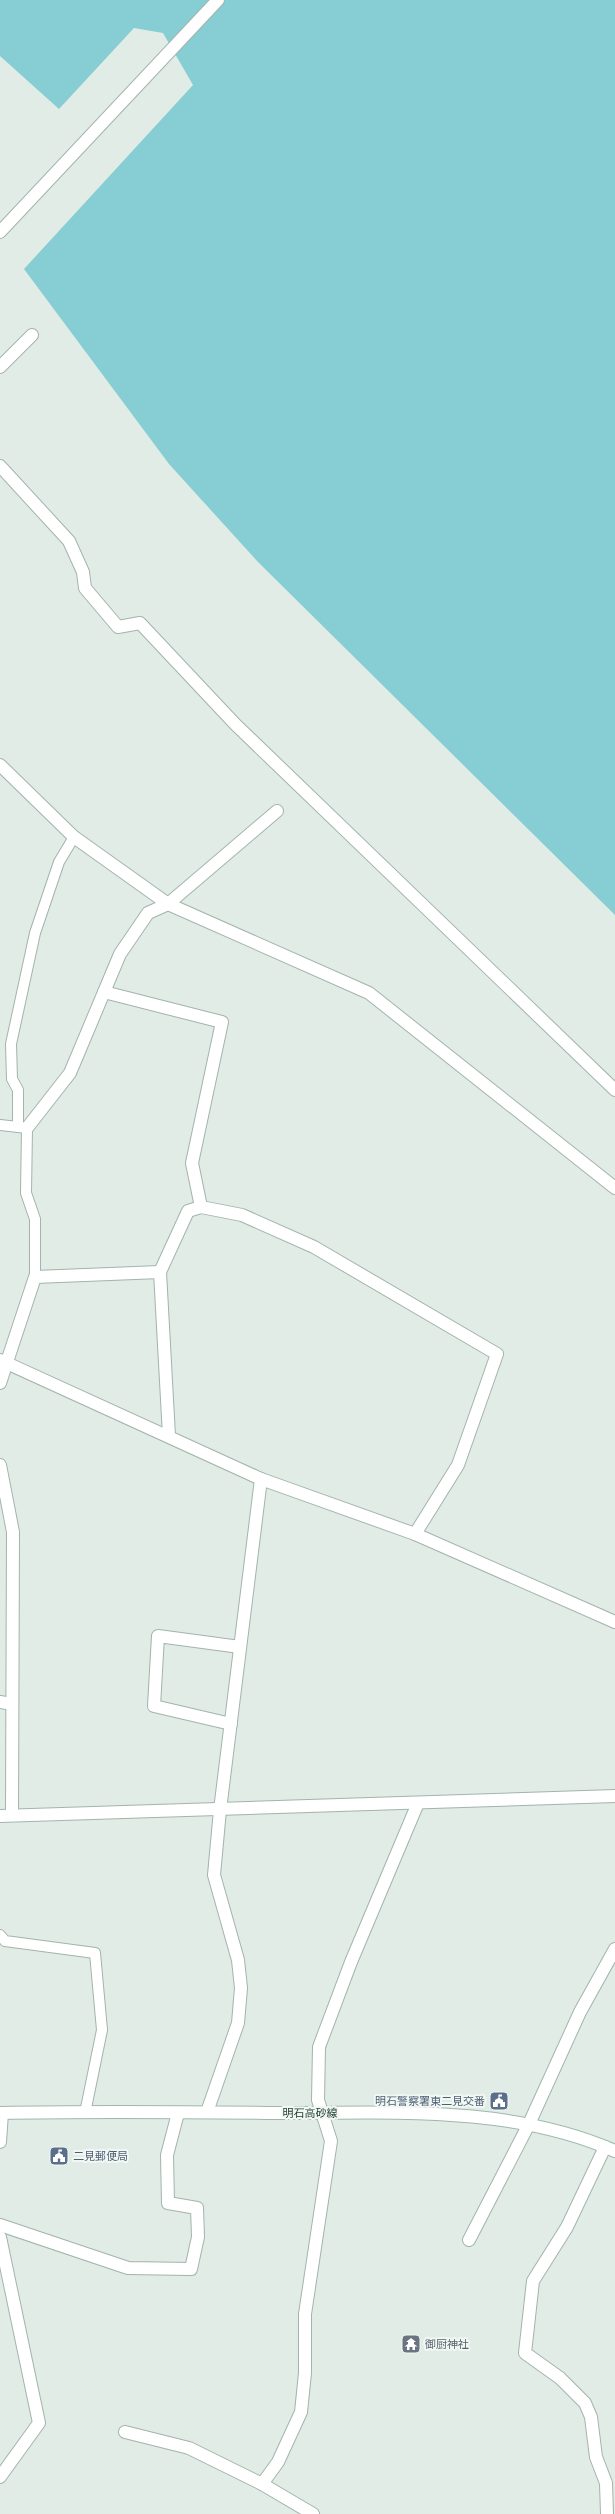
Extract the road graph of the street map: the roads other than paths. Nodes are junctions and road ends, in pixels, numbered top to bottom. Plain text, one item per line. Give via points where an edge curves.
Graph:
1 (218, 0) edge
2 (0, 232) edge
3 (32, 335) dead end
4 (0, 367) edge
5 (0, 466) edge
6 (0, 765) edge
7 (277, 811) dead end
8 (74, 837) junction
9 (168, 904) junction
10 (104, 992) junction
11 (615, 1090) edge
12 (0, 1124) edge
13 (22, 1128) junction
14 (615, 1188) edge
15 (201, 1207) junction
16 (160, 1272) junction
17 (34, 1277) junction
18 (3, 1362) edge
19 (0, 1383) edge
20 (169, 1436) junction
21 (0, 1466) edge
22 (261, 1479) junction
23 (415, 1534) junction
24 (615, 1622) edge
25 (240, 1647) junction
26 (0, 1702) edge
27 (12, 1704) junction
28 (231, 1724) junction
29 (615, 1796) edge
30 (418, 1803) junction
31 (220, 1810) junction
32 (6, 1816) edge
33 (0, 1935) edge
34 (615, 1949) edge
35 (178, 2112) junction
36 (207, 2112) junction
37 (1, 2113) edge
38 (86, 2113) junction
39 (323, 2113) junction
40 (529, 2124) junction
41 (0, 2142) edge
42 (610, 2149) edge
43 (0, 2224) edge
44 (0, 2237) edge
45 (469, 2240) dead end
46 (125, 2432) dead end
47 (0, 2477) edge
48 (262, 2484) junction
49 (313, 2514) edge
50 (607, 2514) edge

1 - 2 street
3 - 4 street
5 - 11 street via 69,541 83,572 84,588 118,627 140,623 235,724
6 - 8 street
7 - 9 street
8 - 9 street
8 - 13 lane via 60,862 35,933 11,1044 12,1079 18,1090
9 - 10 street via 148,913 120,954
9 - 14 street via 369,993
10 - 13 street via 70,1073
10 - 15 street via 222,1022 192,1163
12 - 13 lane
13 - 17 lane via 26,1193 35,1219
15 - 16 street via 188,1212
15 - 23 street via 242,1215 314,1247 497,1354 458,1465
16 - 17 street
16 - 20 street
17 - 18 street
18 - 19 street
18 - 20 street
20 - 22 street
21 - 27 street via 13,1532
22 - 23 street
22 - 25 street
23 - 24 street
25 - 28 street
25 - 28 street via 158,1636 154,1706
26 - 27 street
27 - 32 street
28 - 31 street
29 - 30 street
30 - 31 street
30 - 39 street via 351,1962 319,2047 318,2100
31 - 32 street
31 - 36 street via 214,1875 238,1960 241,1988 238,2024
33 - 38 lane via 5,1941 95,1953 102,2030
34 - 40 street via 580,2012
35 - 36 street, 明石高砂線
35 - 38 street, 明石高砂線
35 - 43 street via 167,2155 168,2203 197,2208 198,2237 191,2269 128,2268
36 - 39 street, 明石高砂線
37 - 38 street, 明石高砂線
37 - 41 street
39 - 40 street, 明石高砂線 via 475,2117
39 - 48 street via 331,2141 305,2314 305,2373 301,2412 278,2462
40 - 42 street, 明石高砂線
40 - 45 street
42 - 50 street via 567,2227 533,2281 525,2353 560,2378 585,2403 591,2417 596,2457 606,2482
44 - 47 street via 39,2423
46 - 48 street via 189,2448
48 - 49 street

